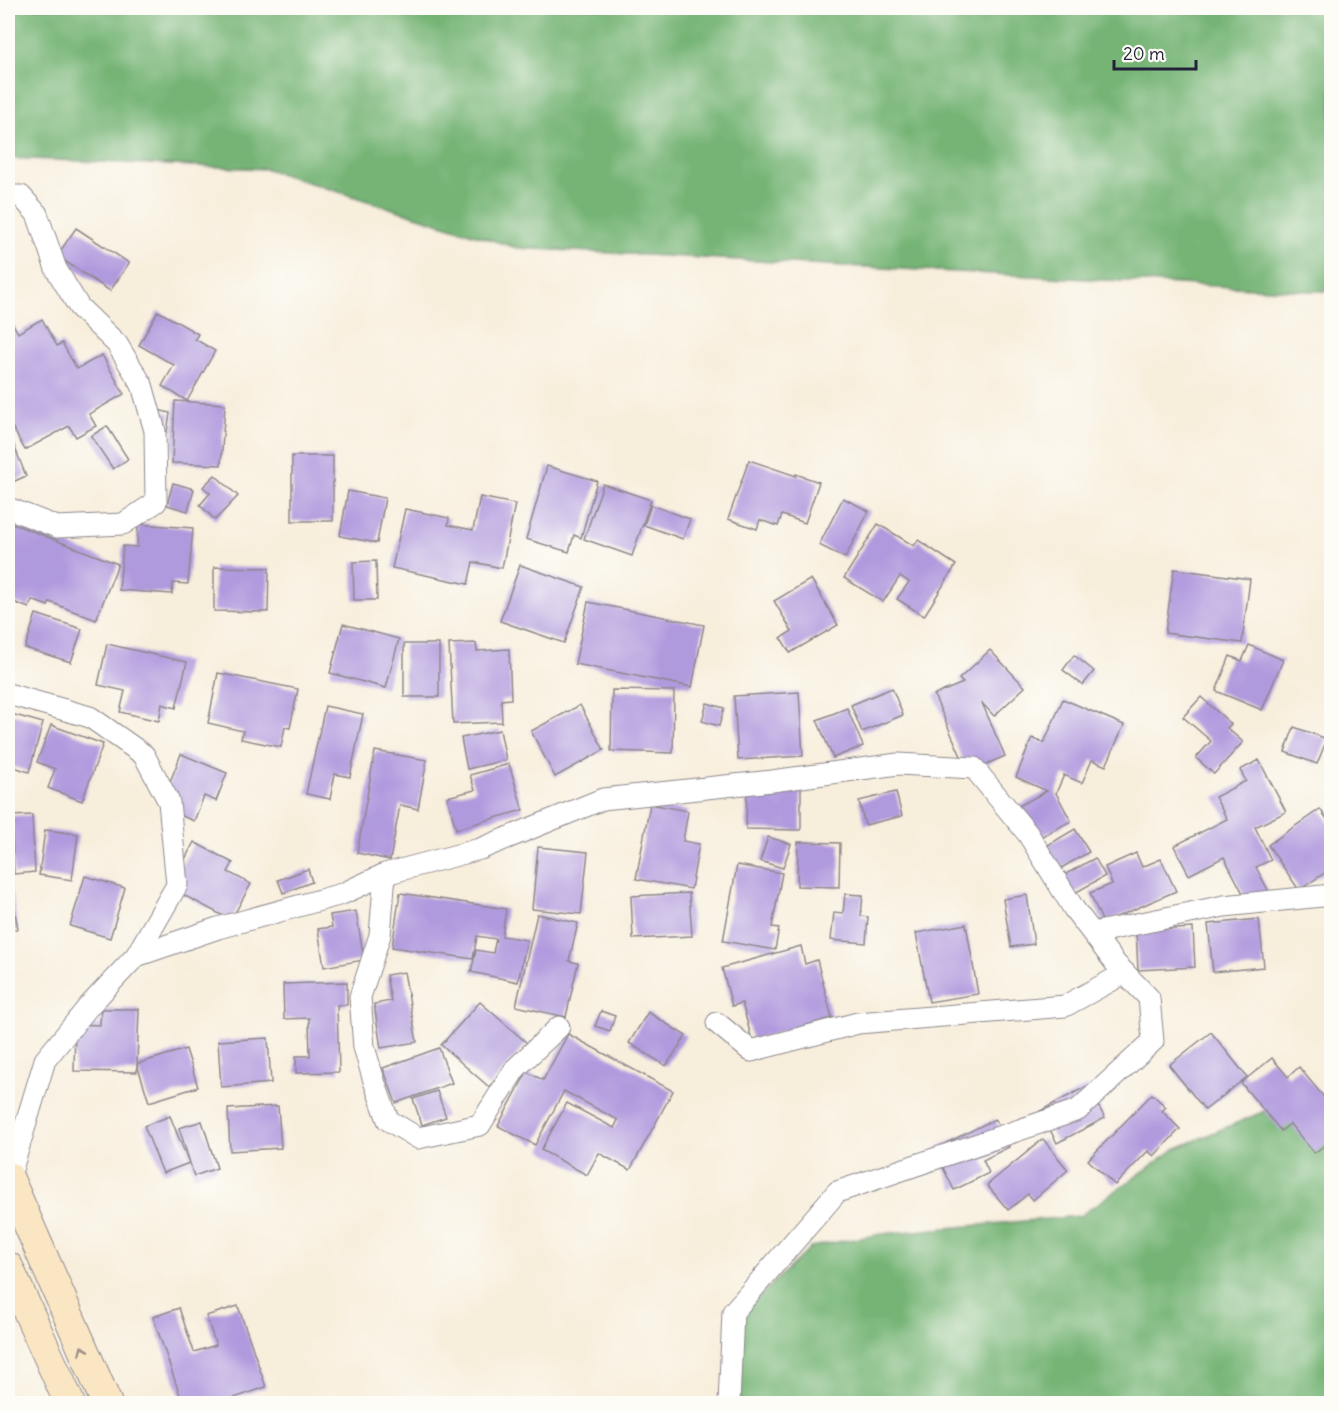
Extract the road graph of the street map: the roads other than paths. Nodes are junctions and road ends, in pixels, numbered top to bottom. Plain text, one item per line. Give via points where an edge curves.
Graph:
1 (8, 196) edge
2 (8, 508) edge
3 (8, 694) edge
4 (384, 874) junction
5 (1332, 895) edge
6 (1093, 933) junction
7 (136, 956) junction
8 (1125, 973) junction
9 (717, 1023) dead end
10 (559, 1027) dead end
11 (8, 1178) edge
12 (8, 1267) edge
13 (70, 1404) edge
14 (107, 1404) edge
15 (729, 1404) edge

1 - 2 street via 21,196 38,214 56,269 79,307 117,344 142,385 155,430 156,502 123,524 68,527 57,527
3 - 7 street via 90,717 144,755 169,802 177,885
4 - 6 street via 480,849 603,799 898,764 974,768 1028,834
4 - 7 street via 342,894 218,928
4 - 10 street via 380,935 360,997 364,1047 388,1120 418,1138 480,1125 516,1069
5 - 6 street via 1224,906
6 - 8 street
7 - 11 street via 88,1006 45,1060
8 - 9 street via 1065,1006 858,1023 751,1051
8 - 15 street via 1149,998 1153,1041 1078,1110 837,1192 733,1312
14 -> 11 main road
12 - 13 main road

